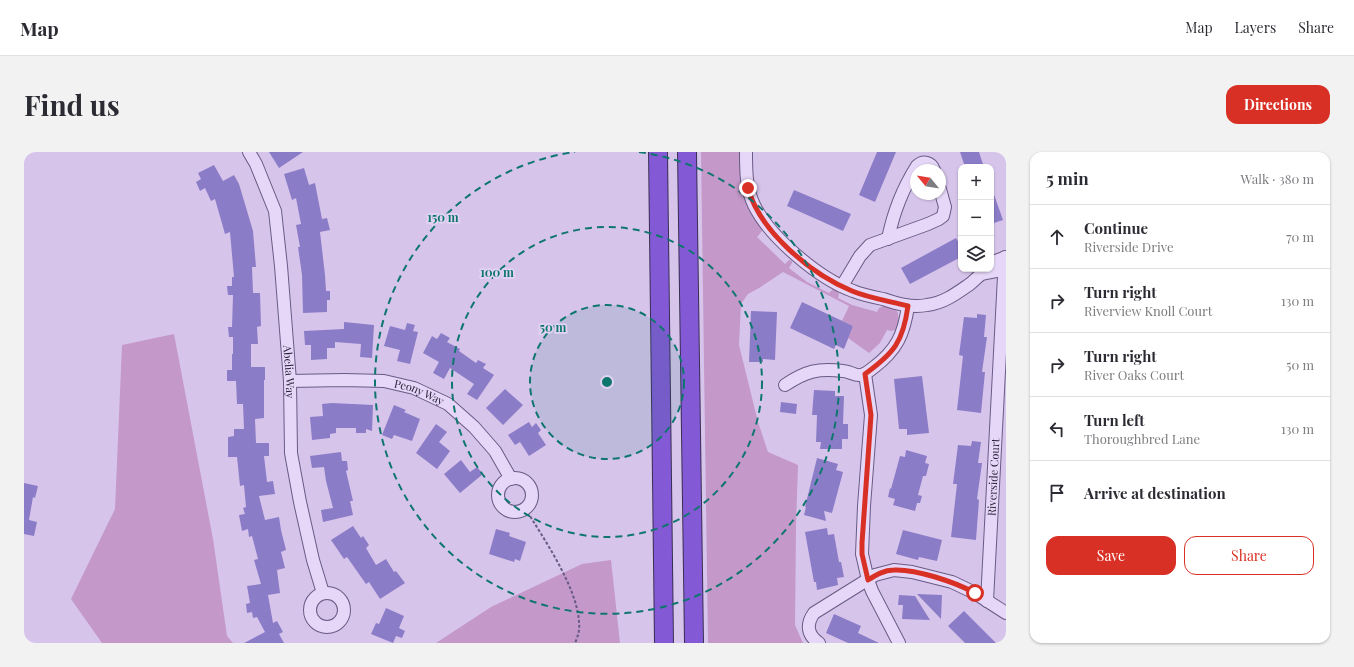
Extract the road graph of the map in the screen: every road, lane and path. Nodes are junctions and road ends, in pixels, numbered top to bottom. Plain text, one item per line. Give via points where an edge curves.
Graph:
1 (249, 152) edge
2 (658, 152) edge
3 (687, 152) edge
4 (746, 152) edge
5 (919, 164) edge
6 (929, 164) edge
7 (910, 180) edge
8 (943, 200) edge
9 (888, 239) junction
10 (1006, 257) edge
11 (994, 263) edge
12 (1005, 270) edge
13 (994, 271) edge
14 (984, 272) edge
15 (842, 286) junction
16 (908, 306) junction
17 (865, 374) junction
18 (290, 381) junction
19 (785, 385) dead end
20 (511, 479) junction
21 (525, 508) junction
22 (868, 580) junction
23 (323, 594) dead end
24 (987, 601) junction
25 (1006, 613) edge
26 (575, 643) edge
27 (664, 643) edge
28 (694, 643) edge
29 (819, 643) edge
30 (899, 643) edge

1 - 18 street, Abelia Way via 275,211
2 - 27 highway
3 - 28 highway
4 - 15 street via 748,188 754,206 767,226 803,261
5 - 6 street
7 - 9 street via 897,206
8 - 9 street via 945,207 939,219
9 - 15 street via 865,249
10 - 11 street
10 - 12 street, Riverside Court
12 - 13 street
12 - 24 street, Riverside Court
14 - 16 street via 947,299 930,305
15 - 16 street via 858,293
16 - 17 street via 903,330 895,347 886,358
17 - 19 street via 833,370 810,372
17 - 22 street via 871,415 862,554
18 - 20 street, Peony Way via 384,381 414,388 448,404 474,426 495,451
18 - 23 street, Abelia Way via 291,453 313,560
20 - 21 street via 523,480 531,489 531,501
20 - 21 street via 501,487 501,504 511,511 517,512
21 - 26 path via 554,556 574,599 579,622
22 - 24 street via 883,572 894,570 912,572 952,582
22 - 29 street via 814,613 809,621 809,630 811,636
22 - 30 street
24 - 25 street

